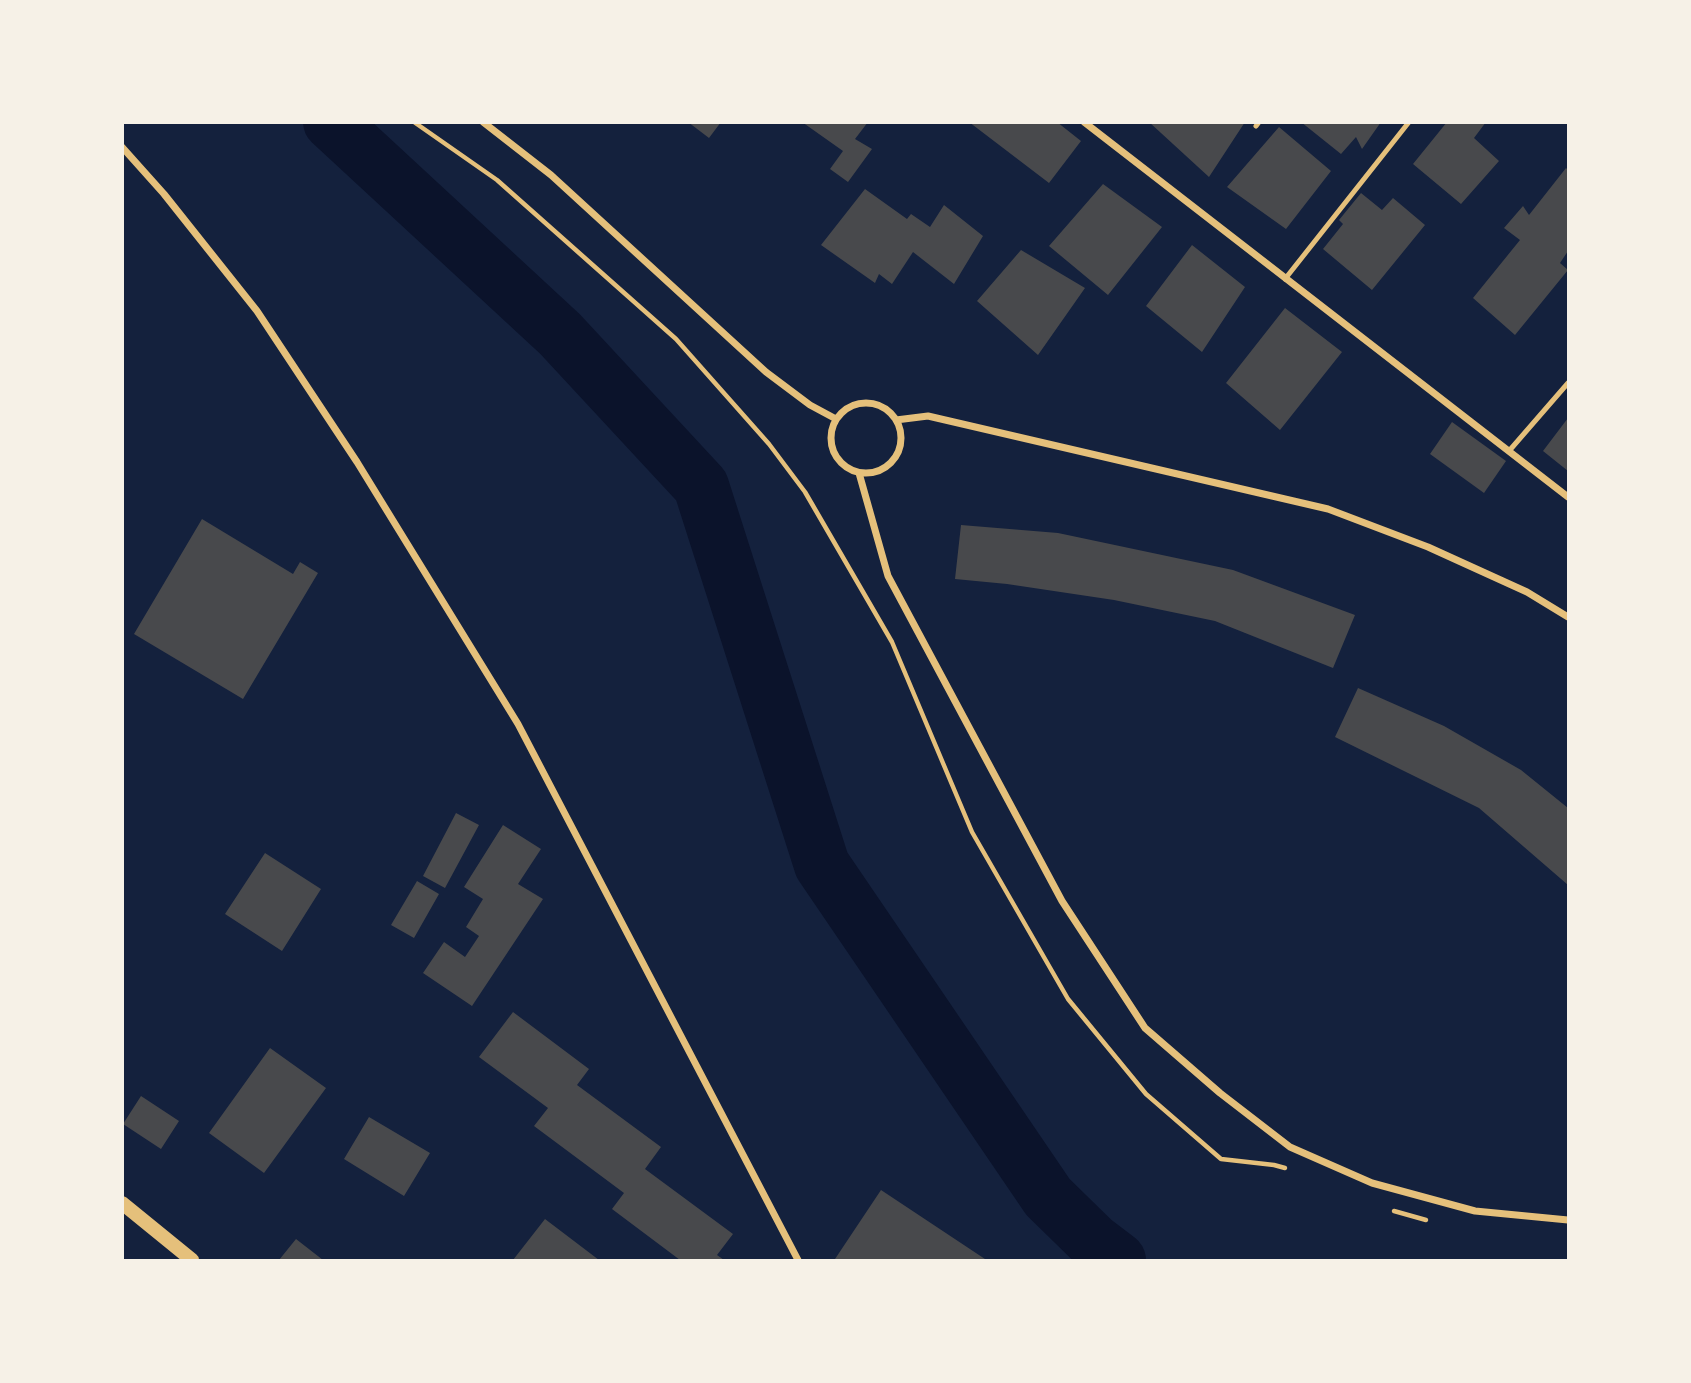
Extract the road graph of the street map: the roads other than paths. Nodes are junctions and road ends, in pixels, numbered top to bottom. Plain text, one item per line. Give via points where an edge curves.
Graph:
1 (482, 122) edge
2 (1084, 122) edge
3 (1409, 122) edge
4 (122, 147) edge
5 (1285, 279) junction
6 (1569, 383) edge
7 (836, 419) junction
8 (896, 420) junction
9 (1510, 451) junction
10 (859, 472) junction
11 (1569, 497) edge
12 (1569, 617) edge
13 (122, 1203) edge
14 (1569, 1220) edge
15 (192, 1261) edge
16 (798, 1261) edge

1 - 7 street via 551,175 766,372
2 - 5 street
3 - 5 lane
4 - 16 street via 257,312 357,462 510,712
5 - 9 street
6 - 9 lane
7 - 8 street via 854,405 866,404 878,405
7 - 10 street via 834,452 848,469
8 - 10 street via 900,443 891,463 881,470
8 - 12 street via 928,416 1328,509 1428,547 1527,592
9 - 11 street
10 - 14 street via 888,576 1062,901 1146,1028 1290,1147 1372,1183 1475,1211
13 - 15 main road

